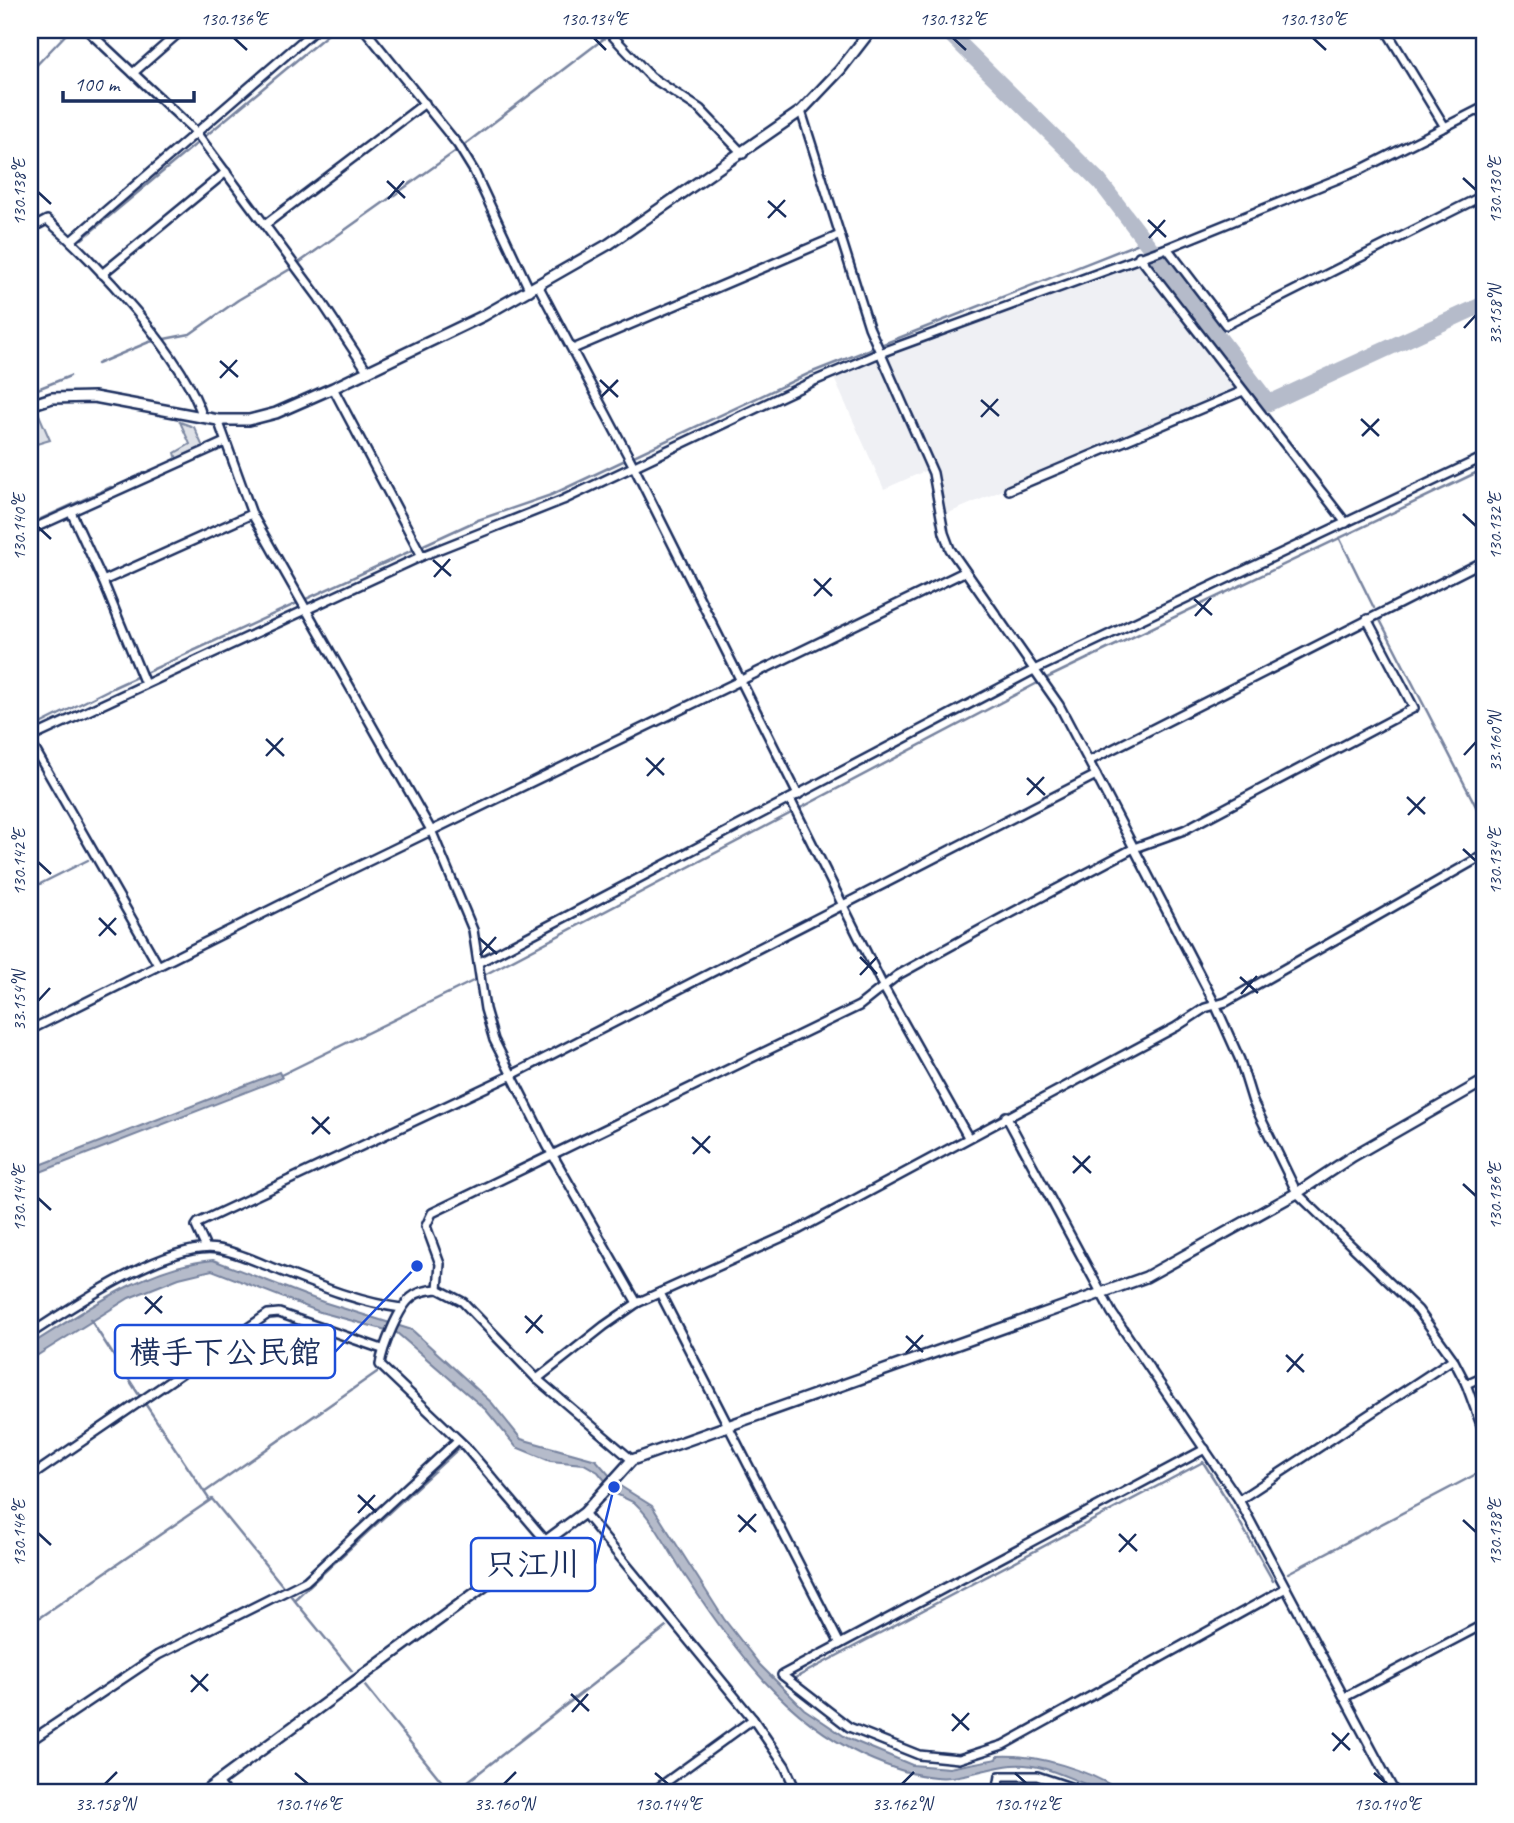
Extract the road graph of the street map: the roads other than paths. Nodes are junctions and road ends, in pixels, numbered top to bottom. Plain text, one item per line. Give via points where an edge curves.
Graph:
1 (87, 30) edge
2 (182, 30) edge
3 (315, 30) edge
4 (365, 30) edge
5 (607, 30) edge
6 (871, 30) edge
7 (1386, 30) edge
8 (134, 73) junction
9 (425, 103) junction
10 (1484, 107) edge
11 (801, 111) junction
12 (1445, 127) junction
13 (200, 138) junction
14 (743, 154) junction
15 (226, 172) junction
16 (1484, 195) edge
17 (266, 224) junction
18 (30, 229) edge
19 (840, 235) junction
20 (72, 240) junction
21 (1167, 248) junction
22 (1139, 256) junction
23 (102, 274) junction
24 (535, 288) junction
25 (573, 349) junction
26 (880, 353) junction
27 (368, 372) junction
28 (333, 388) junction
29 (1243, 391) junction
30 (30, 405) edge
31 (203, 418) junction
32 (218, 420) junction
33 (225, 442) junction
34 (1484, 457) edge
35 (634, 465) junction
36 (1009, 490) dead end
37 (71, 512) junction
38 (252, 514) junction
39 (1346, 523) junction
40 (30, 530) edge
41 (422, 556) junction
42 (1484, 561) edge
43 (964, 572) junction
44 (103, 581) junction
45 (306, 608) junction
46 (1367, 619) junction
47 (1035, 674) junction
48 (741, 681) junction
49 (144, 682) junction
50 (30, 740) edge
51 (1089, 761) junction
52 (1096, 775) junction
53 (798, 794) junction
54 (791, 802) junction
55 (431, 830) junction
56 (1135, 848) junction
57 (1484, 855) edge
58 (844, 903) junction
59 (158, 965) junction
60 (478, 966) junction
61 (883, 986) junction
62 (1215, 1004) junction
63 (30, 1030) edge
64 (512, 1075) junction
65 (1484, 1081) edge
66 (1006, 1116) junction
67 (968, 1137) junction
68 (552, 1154) junction
69 (1297, 1193) junction
70 (206, 1248) junction
71 (438, 1289) junction
72 (660, 1293) junction
73 (1101, 1295) junction
74 (637, 1303) junction
75 (401, 1308) junction
76 (30, 1334) edge
77 (382, 1349) junction
78 (1453, 1359) junction
79 (1484, 1376) edge
80 (537, 1379) junction
81 (1466, 1384) junction
82 (727, 1424) junction
83 (1484, 1433) edge
84 (458, 1440) junction
85 (1205, 1449) junction
86 (632, 1460) junction
87 (30, 1477) edge
88 (1239, 1500) junction
89 (584, 1513) junction
90 (546, 1541) junction
91 (1286, 1588) junction
92 (1484, 1624) edge
93 (840, 1644) junction
94 (1345, 1697) junction
95 (753, 1719) junction
96 (30, 1741) edge
97 (218, 1782) junction
98 (203, 1793) edge
99 (226, 1793) edge
100 (651, 1793) edge
101 (797, 1793) edge
102 (997, 1793) edge
103 (1088, 1793) edge
104 (1395, 1793) edge

1 - 8 street
2 - 8 street
3 - 13 street
4 - 9 street
5 - 14 street via 651,77 700,109
6 - 11 street
7 - 12 street
8 - 13 street
9 - 17 street
9 - 24 street via 474,171
10 - 12 street
11 - 14 street
11 - 19 street
12 - 21 street via 1360,170
13 - 15 street
13 - 20 street
14 - 24 street
15 - 17 street
15 - 23 street
16 - 21 street via 1226,325
17 - 27 street
18 - 20 street via 47,220
19 - 25 street
19 - 26 street
20 - 23 street
21 - 22 street
22 - 26 street
22 - 29 street
23 - 31 street via 157,340
24 - 25 street
24 - 27 street
25 - 35 street
26 - 35 street
26 - 43 street via 933,473 944,533
27 - 28 street
28 - 32 street via 276,413 249,420
28 - 41 street
29 - 36 street
29 - 39 street
30 - 31 street via 52,398 94,397
31 - 32 street
32 - 33 street
33 - 37 street
33 - 38 street
34 - 39 street
35 - 41 street via 563,500
35 - 48 street
37 - 40 street
37 - 44 street
38 - 44 street
38 - 45 street
39 - 47 street
41 - 45 street
42 - 46 street
43 - 47 street
43 - 48 street
44 - 49 street
45 - 49 street
45 - 55 street
46 - 51 street
46 - 56 street via 1414,708 1184,830
47 - 51 street via 1059,705
47 - 53 street
48 - 53 street
48 - 55 street
49 - 50 street
50 - 59 street
51 - 52 street
52 - 56 street
52 - 58 street
53 - 54 street
54 - 58 street
54 - 60 street
55 - 59 street
55 - 60 street via 473,930
56 - 61 street
56 - 62 street
57 - 62 street via 1226,1002
58 - 61 street
58 - 64 street
59 - 63 street
60 - 64 street via 494,1040
61 - 67 street
61 - 68 street via 859,1006
62 - 66 street
62 - 69 street via 1253,1102
64 - 68 street
64 - 70 street via 198,1223
65 - 69 street
66 - 67 street
66 - 73 street
67 - 72 street via 798,1230
68 - 71 street via 429,1216 426,1226 440,1264
68 - 74 street
69 - 73 street via 1146,1277
69 - 78 street via 1418,1310
70 - 75 street via 236,1254 337,1292
70 - 76 street via 117,1280
71 - 75 street via 412,1296
71 - 80 street via 463,1302
72 - 74 street
72 - 82 street
73 - 82 street
73 - 85 street
74 - 80 street
75 - 77 street
77 - 84 street via 380,1366
77 - 87 street via 279,1313 268,1314
78 - 81 street
78 - 88 street
79 - 81 street
80 - 86 street
81 - 83 street
82 - 86 street
82 - 93 street
84 - 90 street
84 - 96 street via 306,1580 158,1655
85 - 88 street
85 - 93 street
86 - 89 street
88 - 91 street
89 - 90 street
89 - 95 street
90 - 97 street
91 - 93 street via 1003,1745 959,1759 919,1755 849,1727 782,1675
91 - 94 street
92 - 94 street
94 - 104 street
95 - 100 street
95 - 101 street
97 - 98 street
97 - 99 street
102 - 103 street via 1000,1776 1037,1776

